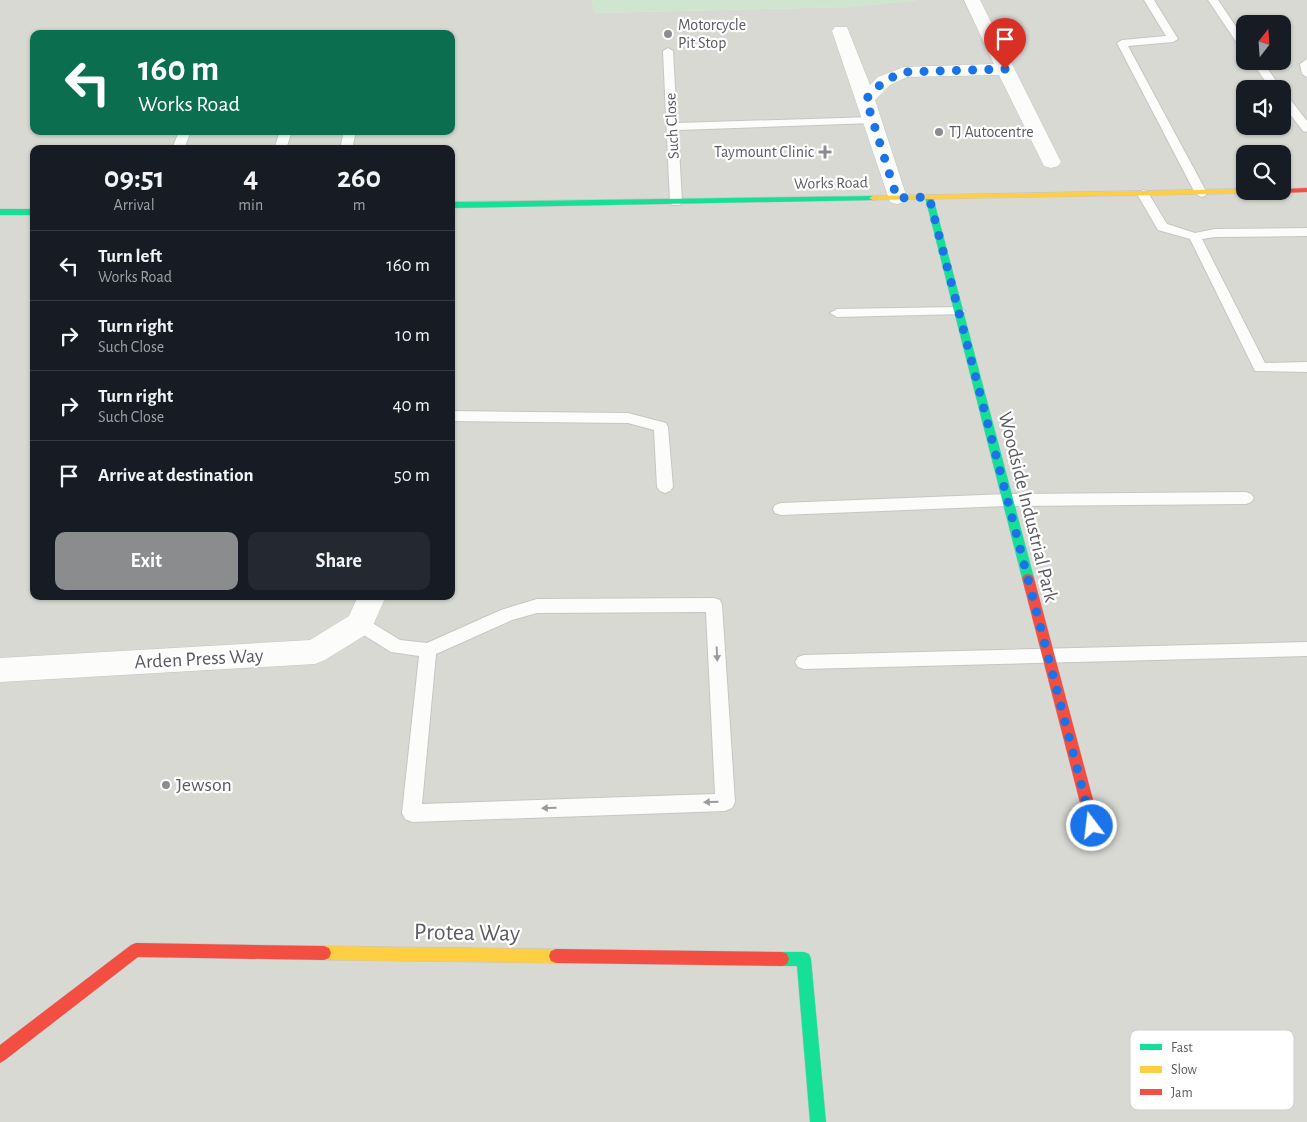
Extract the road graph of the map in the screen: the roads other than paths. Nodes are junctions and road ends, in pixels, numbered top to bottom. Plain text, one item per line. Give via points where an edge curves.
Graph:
1 (972, 0) edge
2 (1149, 0) edge
3 (1213, 0) edge
4 (841, 31) dead end
5 (1236, 34) edge
6 (668, 51) dead end
7 (1307, 62) edge
8 (1005, 69) junction
9 (1307, 74) edge
10 (866, 99) junction
11 (1291, 108) edge
12 (873, 120) junction
13 (672, 127) junction
14 (1307, 129) edge
15 (1051, 162) dead end
16 (1307, 190) edge
17 (1291, 191) edge
18 (1236, 192) edge
19 (1201, 193) junction
20 (1143, 194) junction
21 (929, 197) junction
22 (897, 198) junction
23 (676, 202) junction
24 (455, 205) edge
25 (0, 212) edge
26 (30, 212) edge
27 (1307, 232) edge
28 (1195, 237) junction
29 (958, 311) junction
30 (837, 313) dead end
31 (1307, 367) edge
32 (455, 416) edge
33 (665, 487) dead end
34 (1246, 498) dead end
35 (1007, 500) junction
36 (781, 509) dead end
37 (370, 600) edge
38 (360, 624) junction
39 (1307, 649) edge
40 (428, 650) junction
41 (1047, 655) junction
42 (804, 662) dead end
43 (0, 670) edge
44 (1092, 826) dead end
45 (0, 1055) edge
46 (818, 1122) edge

1 - 8 street
2 - 19 lane via 1172,39 1122,43
3 - 5 lane
4 - 10 street
6 - 13 lane, Such Close
7 - 9 lane
8 - 10 street via 904,72 884,81
8 - 15 street
10 - 12 street
11 - 14 lane
12 - 13 lane
12 - 22 street
13 - 23 lane, Such Close
16 - 17 street
18 - 19 street, Works Road
19 - 20 street, Works Road
20 - 21 street, Works Road
20 - 28 lane via 1162,227
21 - 22 street, Works Road
21 - 29 street, Woodside Industrial Park
22 - 23 street, Works Road
23 - 24 street, Works Road
25 - 26 street
27 - 28 lane
28 - 31 lane via 1260,368
29 - 30 lane
29 - 35 street, Woodside Industrial Park
32 - 33 lane via 628,418 661,427
34 - 35 lane
35 - 36 lane
35 - 41 street, Woodside Industrial Park
37 - 38 street
38 - 40 lane via 397,647
38 - 43 street, Arden Press Way via 315,652
39 - 41 lane
40 -> 40 lane via 507,615 537,606 714,605 725,802 412,813
41 - 42 lane
41 - 44 street, Woodside Industrial Park
45 - 46 street, Protea Way via 136,950 804,958

